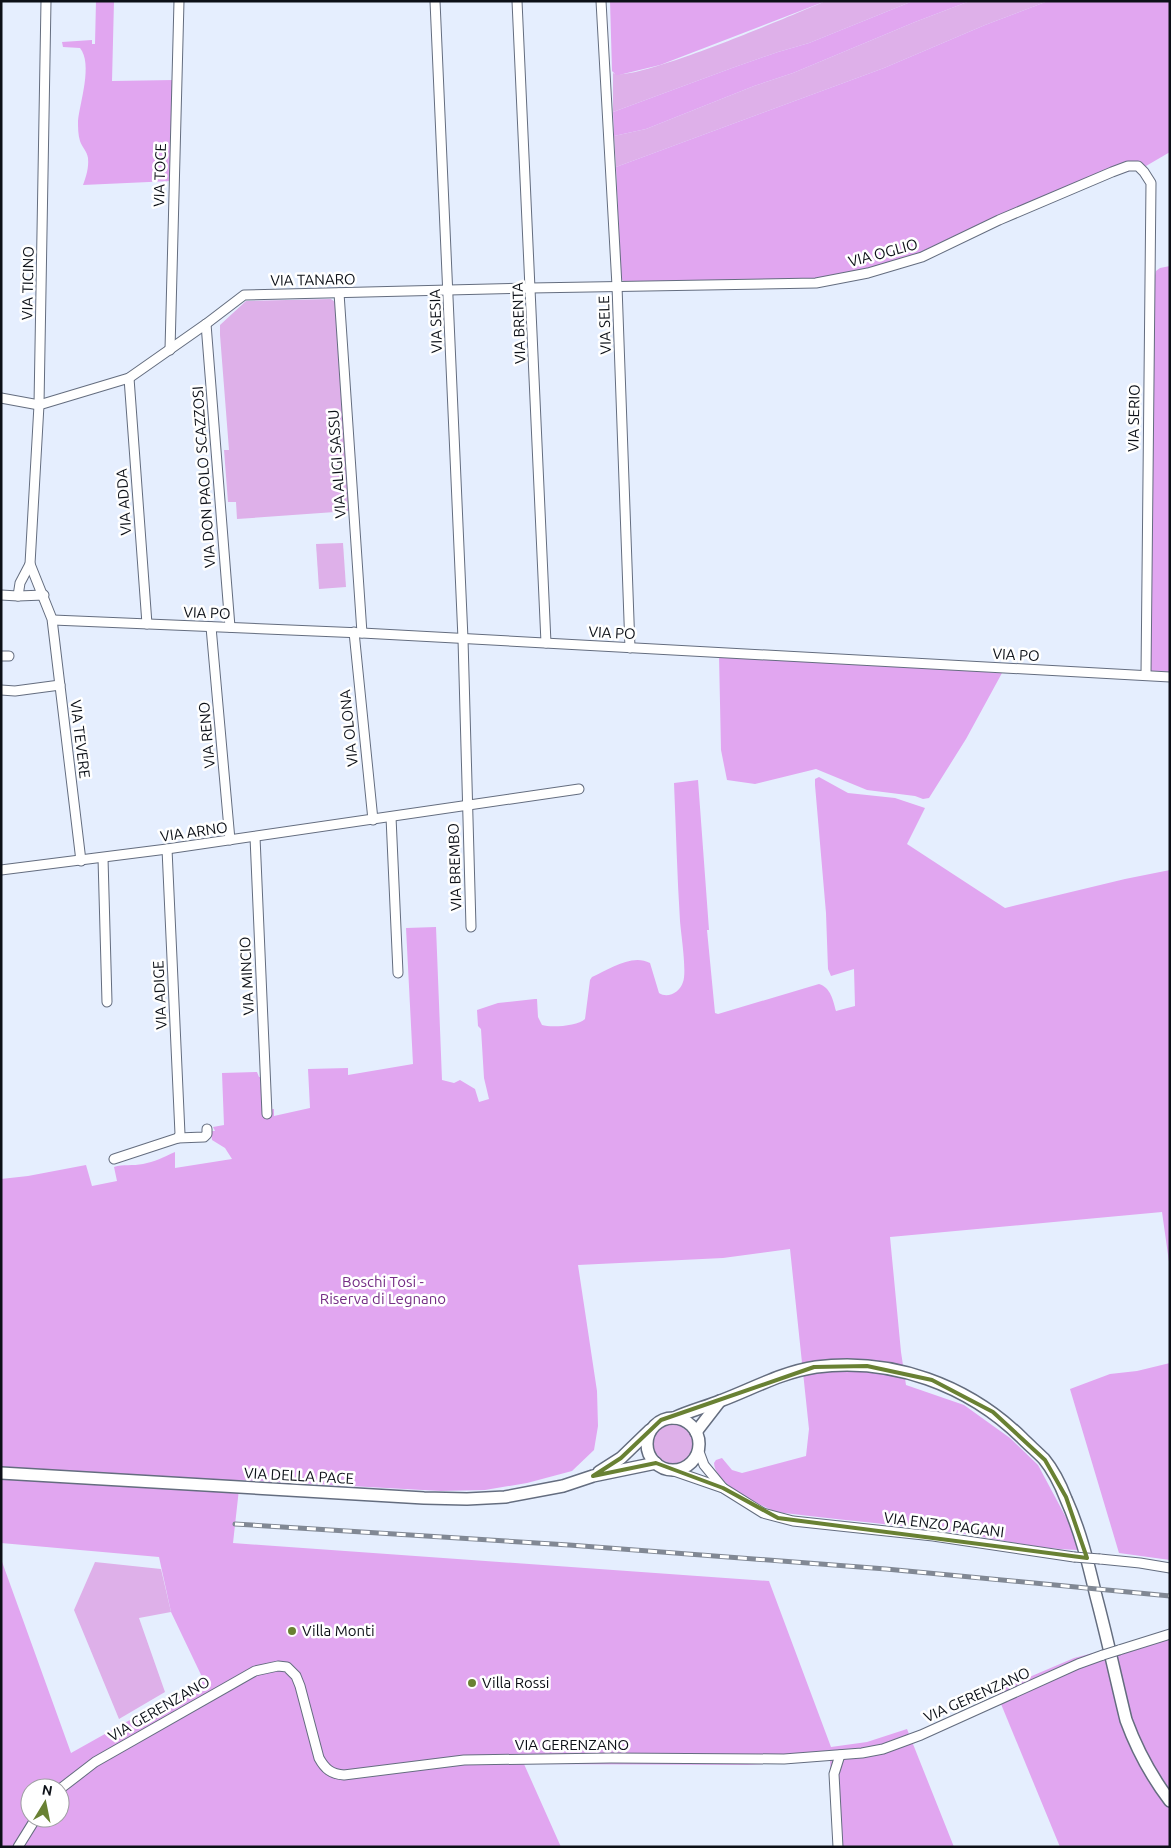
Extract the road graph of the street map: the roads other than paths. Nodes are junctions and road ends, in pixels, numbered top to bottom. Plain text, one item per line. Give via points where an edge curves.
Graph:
1 (46, 1) edge
2 (179, 1) edge
3 (435, 1) edge
4 (518, 1) edge
5 (601, 1) edge
6 (1138, 166) joint
7 (617, 286) junction
8 (531, 288) junction
9 (449, 290) junction
10 (339, 293) junction
11 (206, 324) junction
12 (170, 350) junction
13 (129, 378) junction
14 (1, 398) edge
15 (39, 405) junction
16 (30, 564) junction
17 (20, 582) junction
18 (39, 584) junction
19 (1, 595) edge
20 (44, 595) junction
21 (18, 596) junction
22 (52, 620) junction
23 (147, 624) junction
24 (211, 627) junction
25 (230, 627) junction
26 (358, 633) junction
27 (463, 639) junction
28 (546, 644) junction
29 (630, 648) junction
30 (1146, 675) junction
31 (1170, 677) edge
32 (60, 686) junction
33 (1, 690) edge
34 (579, 789) dead end
35 (467, 806) junction
36 (391, 817) junction
37 (373, 820) junction
38 (255, 837) junction
39 (230, 840) junction
40 (167, 850) junction
41 (103, 858) junction
42 (81, 861) junction
43 (1, 870) edge
44 (471, 927) dead end
45 (398, 973) dead end
46 (107, 1002) dead end
47 (267, 1114) dead end
48 (207, 1129) dead end
49 (178, 1138) junction
50 (114, 1159) dead end
51 (720, 1402) junction
52 (674, 1418) junction
53 (651, 1430) junction
54 (696, 1432) junction
55 (698, 1449) junction
56 (656, 1463) junction
57 (671, 1470) junction
58 (1, 1473) edge
59 (593, 1476) junction
60 (723, 1488) junction
61 (1170, 1568) edge
62 (1170, 1634) edge
63 (1111, 1652) junction
64 (840, 1755) junction
65 (70, 1781) edge
66 (1170, 1801) edge
67 (30, 1828) edge
68 (18, 1847) edge
69 (838, 1847) edge

1 - 15 street, VIA TICINO
2 - 12 street, VIA TOCE
3 - 9 street, VIA SESIA
4 - 8 street, VIA BRENTA
5 - 7 street, VIA SELE
6 - 7 street, VIA OGLIO via 1112,172 937,251 868,273 816,283
6 - 30 street, VIA SERIO via 1151,183
7 - 8 street, VIA TANARO
7 - 29 street, VIA SELE
8 - 9 street, VIA TANARO
8 - 28 street, VIA BRENTA
9 - 10 street, VIA TANARO
9 - 27 street, VIA SESIA
10 - 11 street, VIA TANARO via 244,295
10 - 26 street, VIA ALIGI SASSU
11 - 12 street, VIA TANARO
11 - 25 street, VIA DON PAOLO SCAZZOSI
12 - 13 street, VIA TANARO
13 - 15 street, VIA TANARO
13 - 23 street, VIA ADDA
14 - 15 street
15 - 16 street, VIA TICINO
16 - 17 street
16 - 18 street, VIA TEVERE
17 - 18 street via 29,578
17 - 21 street
18 - 20 street, VIA TEVERE
19 - 21 street
20 - 21 street
20 - 22 street, VIA TEVERE
22 - 23 street, VIA PO
22 - 32 street, VIA TEVERE
23 - 24 street, VIA PO
24 - 25 street, VIA PO
24 - 39 street, VIA RENO
25 - 26 street, VIA PO
26 - 27 street, VIA PO
26 - 37 street, VIA OLONA
27 - 28 street, VIA PO
27 - 35 street, VIA SESIA
28 - 29 street, VIA PO
29 - 30 street, VIA PO
30 - 31 street, VIA PO
32 - 33 street
32 - 42 street, VIA TEVERE
34 - 35 street, VIA ARNO
35 - 36 street, VIA ARNO
35 - 44 street, VIA BREMBO
36 - 37 street, VIA ARNO
36 - 45 street
37 - 38 street, VIA ARNO
38 - 39 street, VIA ARNO
38 - 47 street, VIA MINCIO
39 - 40 street, VIA ARNO
40 - 41 street, VIA ARNO
40 - 49 street, VIA ADIGE
41 - 42 street, VIA ARNO
41 - 46 street
42 - 43 street, VIA ARNO
48 - 49 street via 204,1137
49 - 50 street
51 - 52 main road
51 - 54 main road
51 - 63 main road via 785,1375 841,1364 916,1374 967,1396 993,1412 1045,1460 1066,1497 1082,1539
52 - 53 main road via 661,1420
52 - 54 main road via 687,1422
53 - 56 main road via 646,1444
53 - 59 main road, VIA DELLA PACE via 621,1458
54 - 55 main road
55 - 57 main road via 686,1466
55 - 60 street, VIA ENZO PAGANI via 704,1465
56 - 57 main road
56 - 59 main road, VIA DELLA PACE
57 - 60 street, VIA ENZO PAGANI
58 - 59 main road, VIA DELLA PACE via 458,1499 505,1497 563,1486
60 - 61 street, VIA ENZO PAGANI, bridge via 763,1513 793,1522 933,1536
62 - 63 street, VIA GERENZANO
63 - 64 street, VIA GERENZANO via 921,1735 883,1749
63 - 66 main road via 1134,1744
64 - 65 street, VIA GERENZANO via 784,1759 464,1760 344,1776 327,1769 319,1758 296,1676 287,1666 278,1666 254,1671 95,1762
64 - 69 street via 834,1774
67 - 68 street

